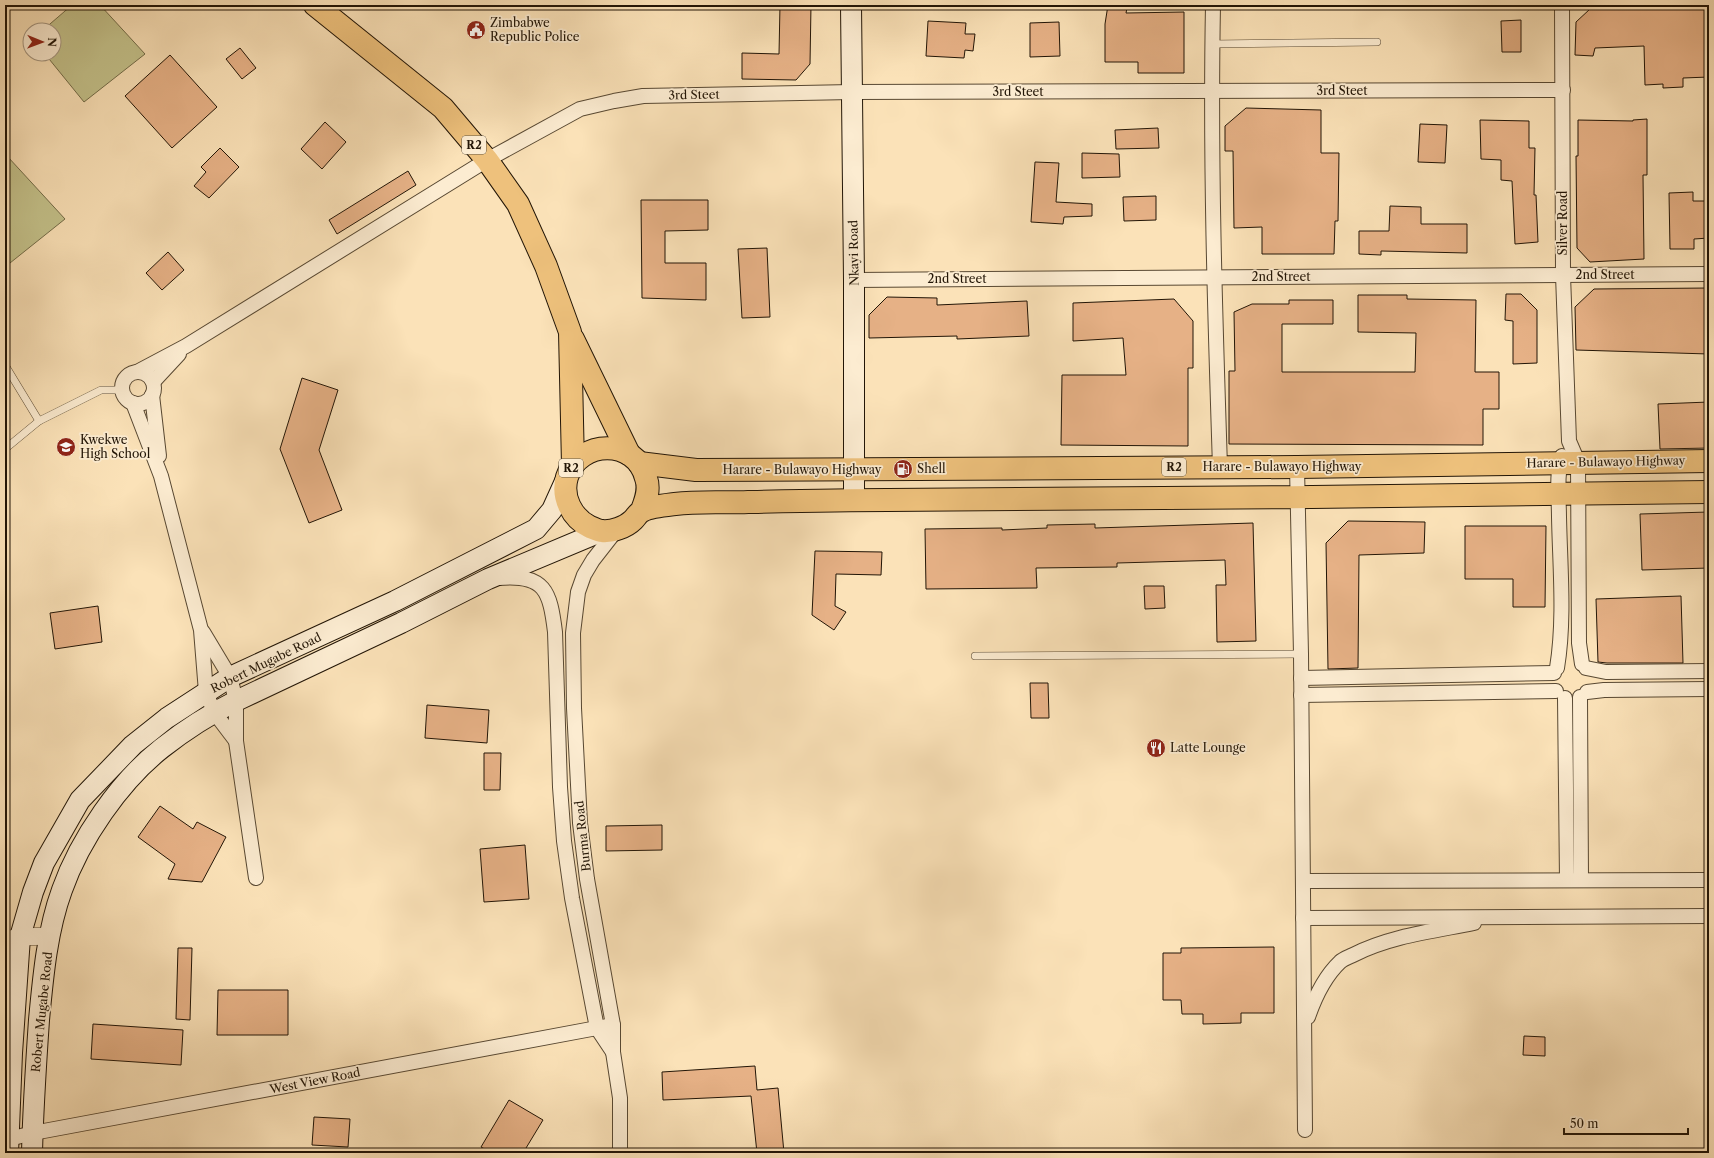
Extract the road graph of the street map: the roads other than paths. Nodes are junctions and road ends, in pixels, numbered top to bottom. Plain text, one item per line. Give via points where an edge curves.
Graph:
1 (315, 5) edge
2 (851, 5) edge
3 (1213, 5) edge
4 (1562, 5) edge
5 (1377, 42) dead end
6 (1212, 44) junction
7 (1563, 90) junction
8 (852, 92) junction
9 (1211, 92) junction
10 (487, 160) junction
11 (1709, 274) edge
12 (1563, 275) junction
13 (1214, 278) junction
14 (854, 280) junction
15 (570, 332) junction
16 (186, 346) junction
17 (5, 365) edge
18 (137, 372) junction
19 (153, 388) junction
20 (122, 390) junction
21 (133, 403) junction
22 (39, 421) junction
23 (5, 449) edge
24 (634, 458) junction
25 (1709, 461) edge
26 (1569, 462) junction
27 (1457, 464) junction
28 (1220, 467) junction
29 (1297, 467) junction
30 (1007, 468) junction
31 (914, 469) junction
32 (854, 470) junction
33 (569, 472) junction
34 (162, 476) junction
35 (1709, 492) edge
36 (1568, 494) junction
37 (1457, 496) junction
38 (1297, 498) junction
39 (1007, 499) junction
40 (854, 500) junction
41 (914, 500) junction
42 (642, 510) junction
43 (609, 530) junction
44 (488, 578) junction
45 (201, 630) junction
46 (1301, 654) junction
47 (975, 656) dead end
48 (1584, 666) junction
49 (1556, 670) junction
50 (1709, 671) edge
51 (230, 677) junction
52 (1301, 678) junction
53 (1709, 689) edge
54 (206, 692) junction
55 (1301, 695) junction
56 (1561, 695) junction
57 (1584, 695) junction
58 (236, 701) junction
59 (214, 712) junction
60 (236, 741) junction
61 (256, 878) dead end
62 (1574, 880) junction
63 (1709, 880) edge
64 (1303, 881) junction
65 (1504, 916) junction
66 (1709, 916) edge
67 (1303, 918) junction
68 (50, 936) junction
69 (13, 938) edge
70 (613, 1025) junction
71 (597, 1028) junction
72 (1304, 1030) junction
73 (613, 1052) junction
74 (1305, 1130) dead end
75 (33, 1133) junction
76 (7, 1144) edge
77 (32, 1153) edge
78 (620, 1153) edge

1 - 10 highway, R2 via 442,108
2 - 8 main road, Nkayi Road
3 - 6 street
4 - 7 street, Silver Road
5 - 6 lane
6 - 9 street
7 - 9 street, 3rd Steet
7 - 12 street, Silver Road
8 - 9 street, 3rd Steet
8 - 10 street, 3rd Steet via 643,96 614,101 580,109
8 - 14 main road, Nkayi Road
9 - 13 street
10 - 15 highway, R2 via 518,204 546,266
10 - 16 street, 3rd Steet
11 - 12 street, 2nd Street
12 - 13 street, 2nd Street
12 - 26 street, Silver Road
13 - 14 street, 2nd Street
13 - 28 street
14 - 32 main road, Nkayi Road
15 - 24 highway, R2
15 - 33 highway, R2
16 - 18 street
16 - 19 street
17 - 22 lane
18 - 19 street via 149,376
18 - 20 street via 126,378
19 - 21 street via 145,403
19 - 34 street
20 - 21 street via 124,396
20 - 22 lane via 101,390
21 - 34 street
22 - 23 lane
24 - 32 highway, Harare - Bulawayo Highway / R2 via 696,470
24 - 33 highway, Harare - Bulawayo Highway / R2 via 615,448 599,448 584,454
24 - 42 highway, R2 via 646,478 648,495
25 - 26 highway, Harare - Bulawayo Highway / R2
26 - 27 highway, Harare - Bulawayo Highway / R2
26 - 36 street
27 - 29 highway, Harare - Bulawayo Highway / R2
27 - 37 highway
28 - 29 highway, Harare - Bulawayo Highway / R2
28 - 30 highway, Harare - Bulawayo Highway / R2
29 - 38 street
30 - 31 highway, Harare - Bulawayo Highway / R2
30 - 39 highway
31 - 32 highway, Harare - Bulawayo Highway / R2
31 - 41 highway
32 - 40 main road, Nkayi Road
33 - 43 highway, R2 via 566,496 571,511 582,523
33 - 51 main road, Robert Mugabe Road via 552,510 536,529 395,601
34 - 45 street
35 - 36 highway
36 - 37 highway
36 - 48 street via 1579,644
36 - 49 street via 1561,642
37 - 38 highway
38 - 39 highway
38 - 46 street
39 - 41 highway
40 - 41 highway
40 - 42 highway via 676,504
42 - 43 highway, R2 via 629,524
43 - 44 main road, Robert Mugabe Road
43 - 70 street, Burma Road via 584,575 578,592 573,633 574,708 583,851
44 - 58 main road, Robert Mugabe Road via 401,623
44 - 71 street via 514,577 537,582 543,587 553,616 564,841
45 - 51 street
45 - 54 street
46 - 47 lane
46 - 52 street
48 - 49 street via 1569,661 1562,663
48 - 50 street via 1606,672
48 - 57 street via 1591,680
49 - 52 street
49 - 56 street via 1554,686
51 - 54 main road, Robert Mugabe Road
51 - 58 street
52 - 55 street
53 - 57 street via 1604,690
54 - 59 street
54 - 69 main road, Robert Mugabe Road via 133,745 80,800 44,863
55 - 56 street
55 - 64 street
56 - 57 street via 1571,700
56 - 62 street
57 - 62 street
58 - 59 main road, Robert Mugabe Road
58 - 60 street
59 - 60 street
59 - 68 main road, Robert Mugabe Road via 146,762 128,780 105,811 74,862 62,889
60 - 61 street
62 - 63 street
62 - 64 street
64 - 67 street
65 - 66 street
65 - 67 street
65 - 72 street via 1404,937 1362,950 1341,961 1314,999
67 - 72 street
68 - 69 street
68 - 75 main road, Robert Mugabe Road via 42,989
69 - 76 main road, Robert Mugabe Road via 16,982
70 - 71 street, West View Road
70 - 73 street, Burma Road
71 - 73 street
71 - 75 street, West View Road
72 - 74 street
73 - 78 street, Burma Road via 620,1098
75 - 76 street, West View Road
75 - 77 main road, Robert Mugabe Road

